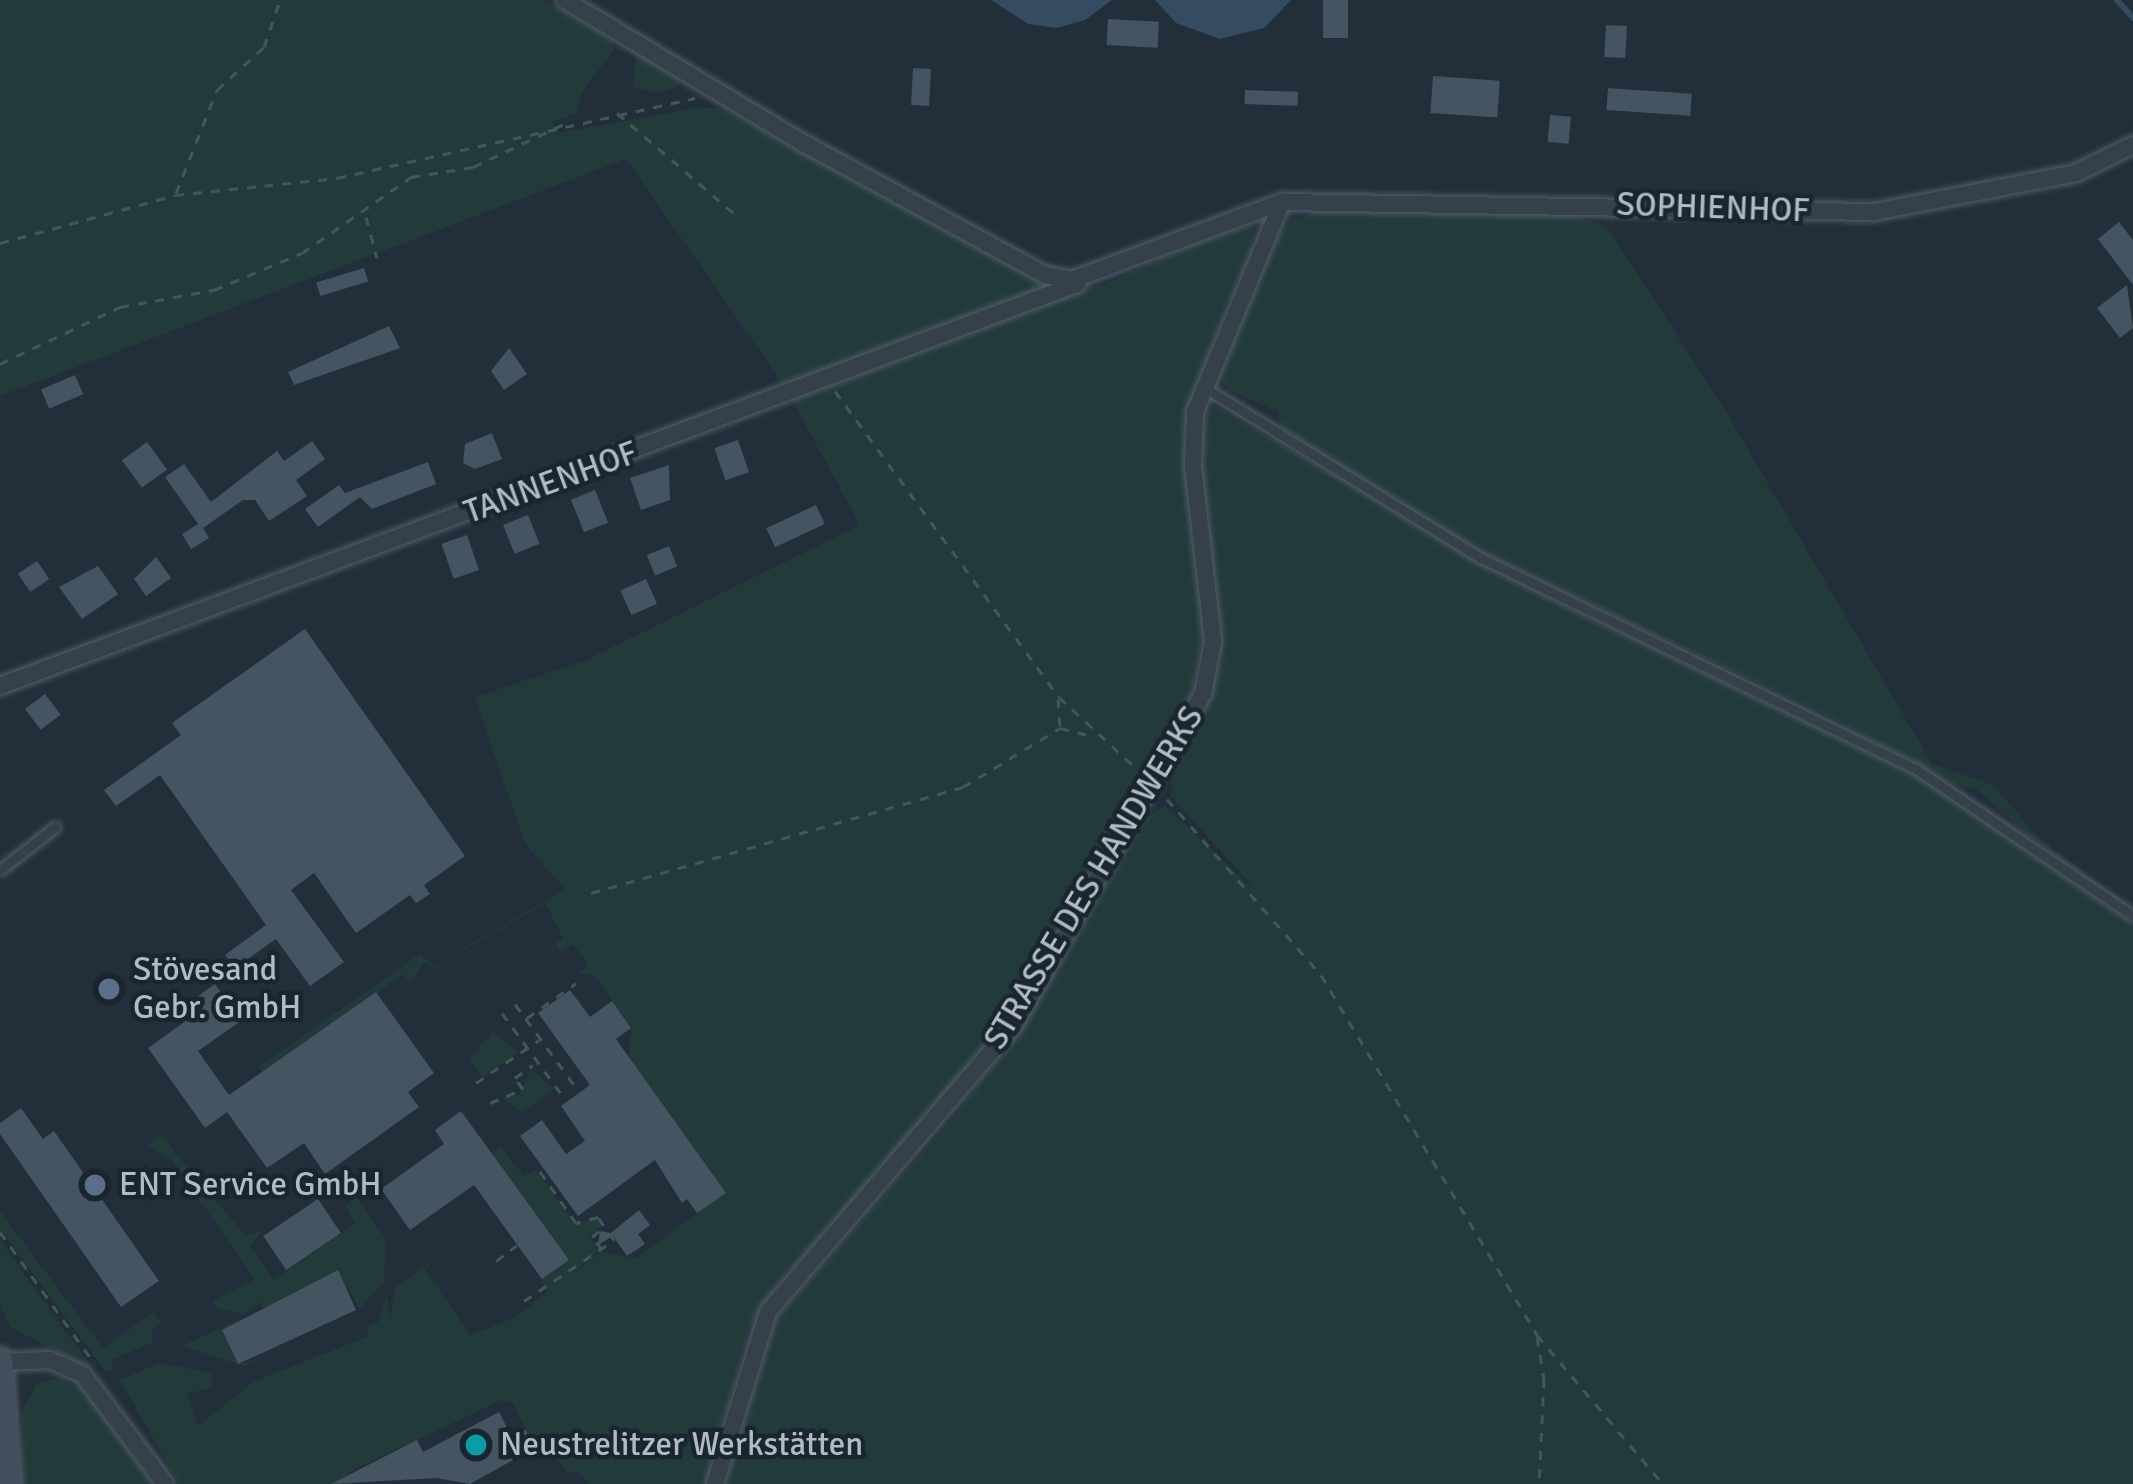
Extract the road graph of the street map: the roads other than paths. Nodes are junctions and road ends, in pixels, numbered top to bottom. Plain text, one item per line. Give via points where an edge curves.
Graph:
1 (565, 0) edge
2 (2133, 145) edge
3 (1282, 202) junction
4 (1100, 274) junction
5 (1202, 386) junction
6 (0, 686) edge
7 (55, 827) dead end
8 (0, 870) edge
9 (2133, 916) edge
10 (0, 1362) edge
11 (9, 1484) edge
12 (165, 1484) edge
13 (715, 1484) edge

1 - 4 street via 1045,274
2 - 3 street, SOPHIENHOF via 2076,173 1874,212
3 - 4 street, SOPHIENHOF via 1206,224
3 - 5 street, STRASSE DES HANDWERKS
4 - 6 street, TANNENHOF
5 - 9 lane via 1479,557 1916,769
5 - 13 street, STRASSE DES HANDWERKS via 1193,465 1213,641 1203,694 1014,1024 769,1312
7 - 8 lane
10 - 11 main road
10 - 12 street via 50,1360 83,1375

